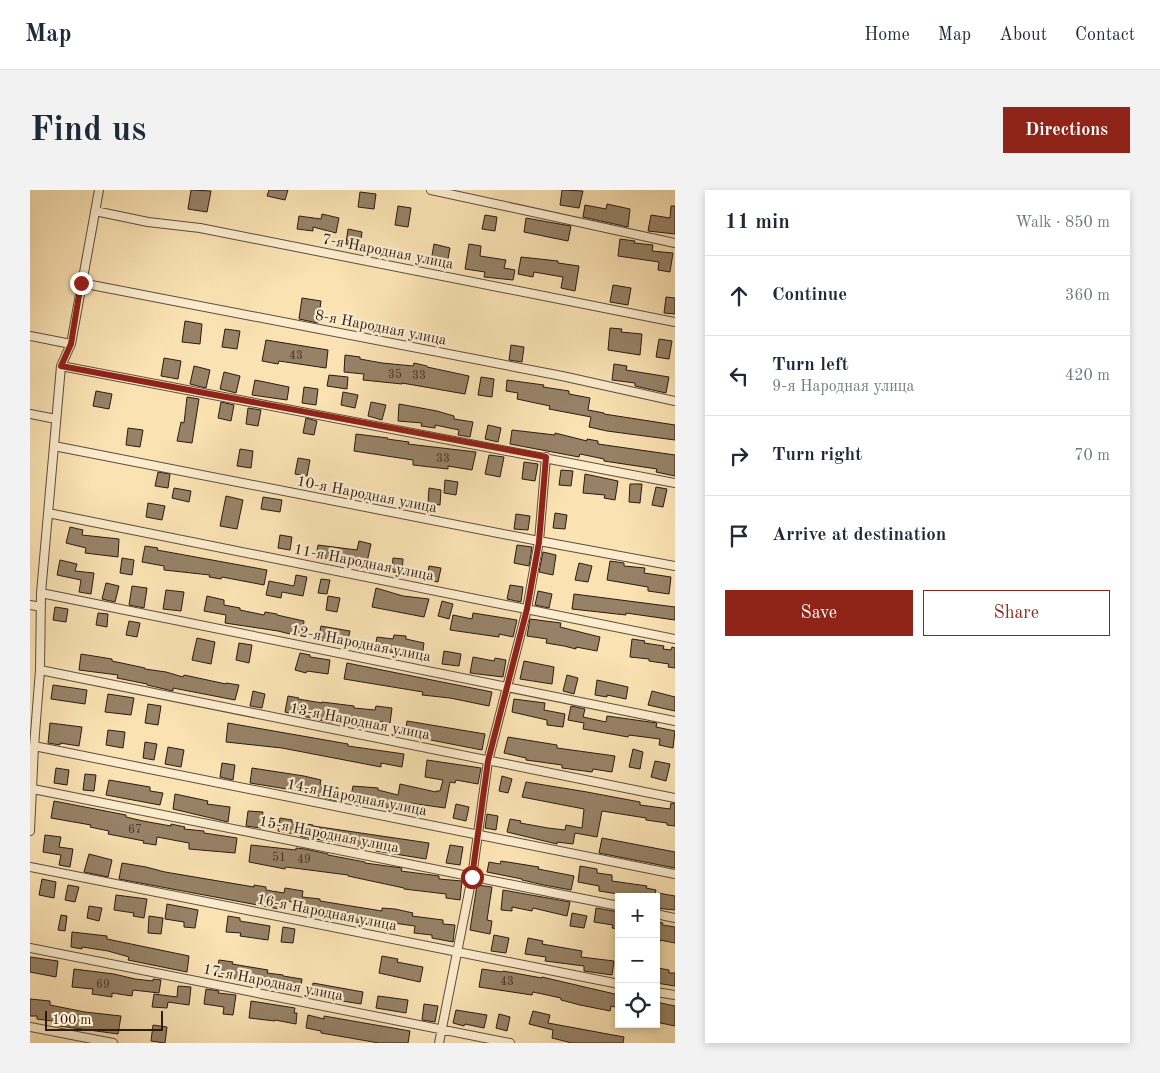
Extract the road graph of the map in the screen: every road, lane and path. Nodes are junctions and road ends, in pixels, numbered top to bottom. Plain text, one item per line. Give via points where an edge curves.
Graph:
1 (99, 190) edge
2 (431, 190) edge
3 (95, 210) junction
4 (675, 243) edge
5 (81, 283) junction
6 (675, 322) edge
7 (30, 336) edge
8 (71, 344) junction
9 (61, 366) junction
10 (675, 401) edge
11 (30, 414) edge
12 (56, 419) junction
13 (54, 446) junction
14 (546, 457) junction
15 (675, 483) edge
16 (48, 513) junction
17 (539, 542) junction
18 (675, 566) edge
19 (41, 593) junction
20 (30, 605) edge
21 (40, 607) junction
22 (527, 609) junction
23 (675, 638) edge
24 (40, 670) junction
25 (507, 687) junction
26 (30, 688) edge
27 (39, 689) junction
28 (675, 721) edge
29 (34, 746) junction
30 (32, 759) edge
31 (488, 761) junction
32 (33, 789) junction
33 (675, 798) edge
34 (30, 831) edge
35 (478, 835) junction
36 (30, 868) edge
37 (675, 874) edge
38 (472, 877) junction
39 (615, 905) edge
40 (660, 915) edge
41 (675, 918) edge
42 (30, 948) edge
43 (456, 952) junction
44 (615, 983) edge
45 (660, 993) edge
46 (675, 996) edge
47 (30, 1026) edge
48 (442, 1030) junction
49 (113, 1043) edge
50 (439, 1043) edge
51 (510, 1043) edge

1 - 3 street
2 - 4 street
3 - 5 street
3 - 6 street, 7-я Народная улица
5 - 8 street
5 - 10 street, 8-я Народная улица via 562,376
7 - 8 street
8 - 9 street
9 - 12 street
9 - 14 street
11 - 12 street
12 - 13 street
13 - 16 street
13 - 17 street, 10-я Народная улица
14 - 15 street
14 - 17 street
16 - 19 street
16 - 22 street, 11-я Народная улица
17 - 18 street, 10-я Народная улица
17 - 22 street
19 - 21 street
19 - 25 street, 12-я Народная улица
20 - 21 street
21 - 24 street
22 - 23 street, 11-я Народная улица
22 - 25 street
24 - 27 street
24 - 31 street, 13-я Народная улица
25 - 28 street, 12-я Народная улица
25 - 31 street
26 - 27 street
27 - 29 street
29 - 30 street
29 - 35 street, 14-я Народная улица
30 - 32 street
31 - 33 street, 13-я Народная улица
31 - 35 street
32 - 34 street
32 - 38 street, 15-я Народная улица
35 - 37 street, 14-я Народная улица
35 - 38 street
36 - 43 street, 16-я Народная улица
38 - 39 street, 15-я Народная улица
38 - 43 street
40 - 41 street
42 - 48 street, 17-я Народная улица
43 - 44 street, 16-я Народная улица
43 - 48 street
45 - 46 street
47 - 49 street
48 - 50 street
48 - 51 street, 17-я Народная улица

